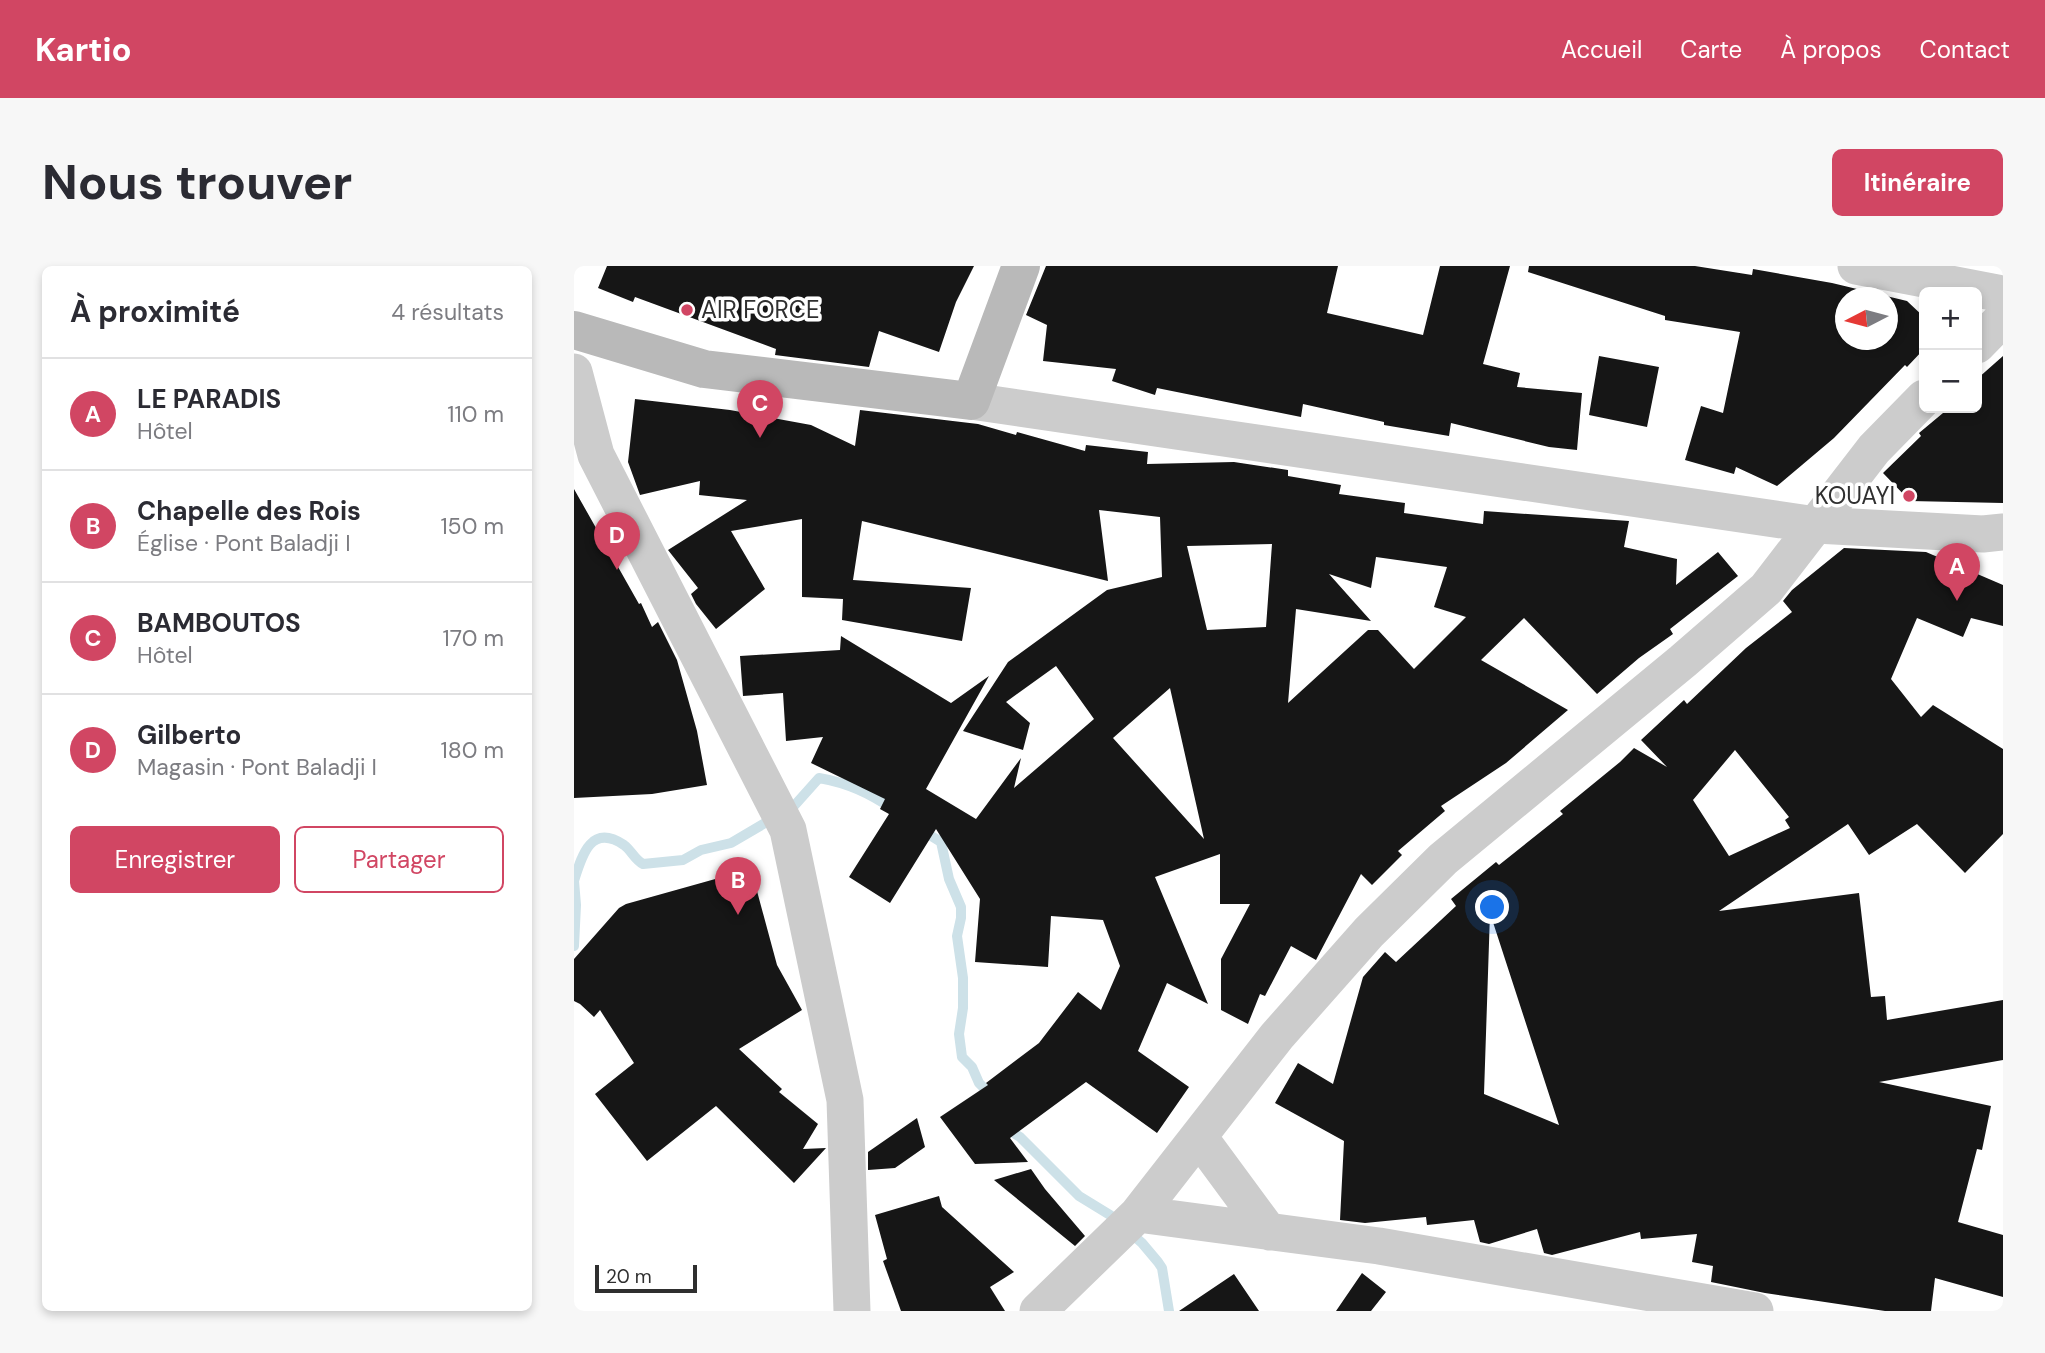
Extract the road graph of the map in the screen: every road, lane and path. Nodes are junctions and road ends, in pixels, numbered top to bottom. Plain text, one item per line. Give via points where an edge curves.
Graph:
1 (1021, 266) edge
2 (1856, 266) edge
3 (2003, 294) edge
4 (2003, 318) edge
5 (574, 330) edge
6 (1982, 340) edge
7 (574, 372) edge
8 (971, 401) junction
9 (1919, 403) edge
10 (1816, 525) junction
11 (2003, 532) edge
12 (1199, 1136) junction
13 (1127, 1225) junction
14 (1269, 1232) junction
15 (852, 1311) edge
16 (1038, 1311) edge
17 (1755, 1311) edge

1 - 8 street
2 - 3 street
4 - 6 street
5 - 8 street via 704,369
7 - 15 street via 596,455 781,816 845,1100
8 - 10 street
9 - 10 street via 1874,449
10 - 11 street
10 - 12 street via 1766,589 1443,859 1378,923 1277,1036
12 - 13 street
12 - 14 street
13 - 14 street
13 - 16 street
14 - 17 street via 1379,1246

